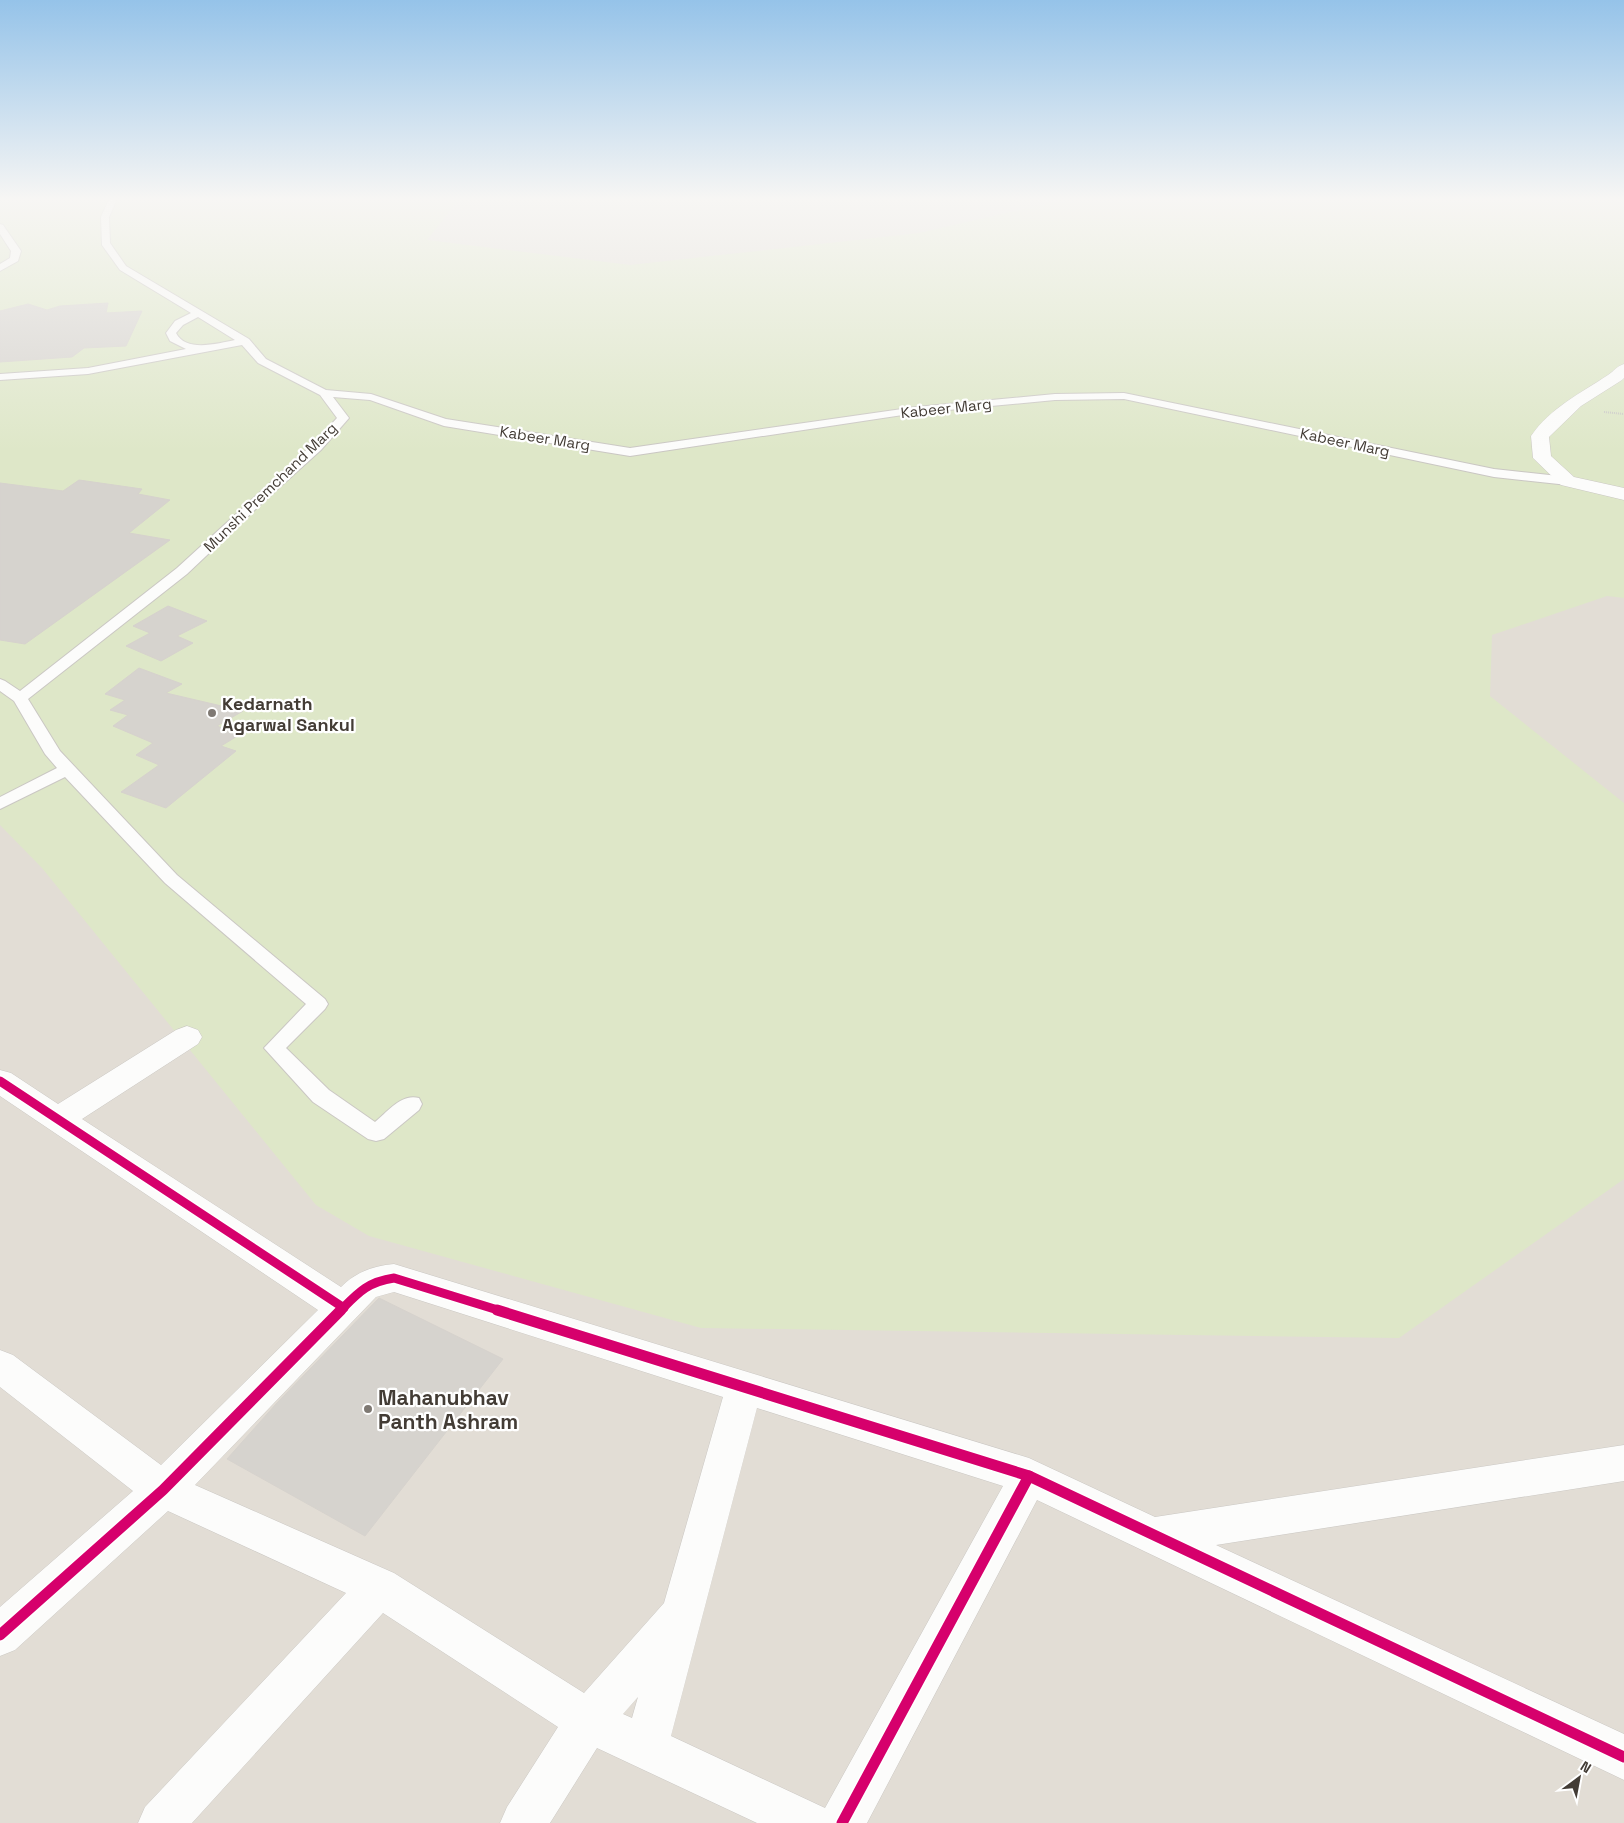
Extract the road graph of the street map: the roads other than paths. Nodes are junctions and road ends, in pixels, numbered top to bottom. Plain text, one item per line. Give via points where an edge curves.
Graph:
1 (147, 282) edge
2 (199, 313) junction
3 (244, 341) junction
4 (197, 350) junction
5 (1624, 369) edge
6 (0, 378) edge
7 (324, 393) junction
8 (1568, 481) junction
9 (1624, 494) edge
10 (0, 684) edge
11 (20, 698) junction
12 (67, 770) junction
13 (0, 804) edge
14 (187, 1037) dead end
15 (0, 1081) edge
16 (412, 1104) dead end
17 (58, 1119) junction
18 (344, 1308) junction
19 (0, 1366) edge
20 (744, 1387) junction
21 (1624, 1463) edge
22 (1029, 1476) junction
23 (163, 1490) junction
24 (1153, 1536) junction
25 (379, 1587) junction
26 (683, 1614) junction
27 (0, 1635) edge
28 (588, 1721) junction
29 (646, 1748) junction
30 (1624, 1757) edge
31 (161, 1823) edge
32 (523, 1823) edge
33 (808, 1823) edge
34 (842, 1823) edge

1 - 2 lane, Munshi Premchand Marg
2 - 3 lane, Munshi Premchand Marg
2 - 4 lane via 179,323 171,333 174,339
3 - 4 lane
3 - 7 lane, Munshi Premchand Marg via 262,361
4 - 6 lane via 88,371
5 - 8 street via 1575,402 1540,436 1542,458
7 - 8 lane, Kabeer Marg via 371,397 444,422 630,452 916,410 1101,394 1494,473
7 - 11 lane, Munshi Premchand Marg via 343,418 317,447 182,571
8 - 9 street
10 - 11 lane
11 - 12 lane via 53,754
12 - 13 lane
12 - 16 lane via 171,879 318,1004 274,1048 321,1096 376,1133
14 - 17 street
15 - 17 street
17 - 18 street
18 - 20 street via 364,1287 394,1278
18 - 23 street
19 - 23 street
20 - 22 street
20 - 26 street
21 - 24 street
22 - 24 street
22 - 34 street
23 - 25 street
23 - 27 street
24 - 30 street
25 - 28 street
25 - 31 street
26 - 28 street
26 - 29 street
28 - 29 street
28 - 32 street
29 - 33 street

